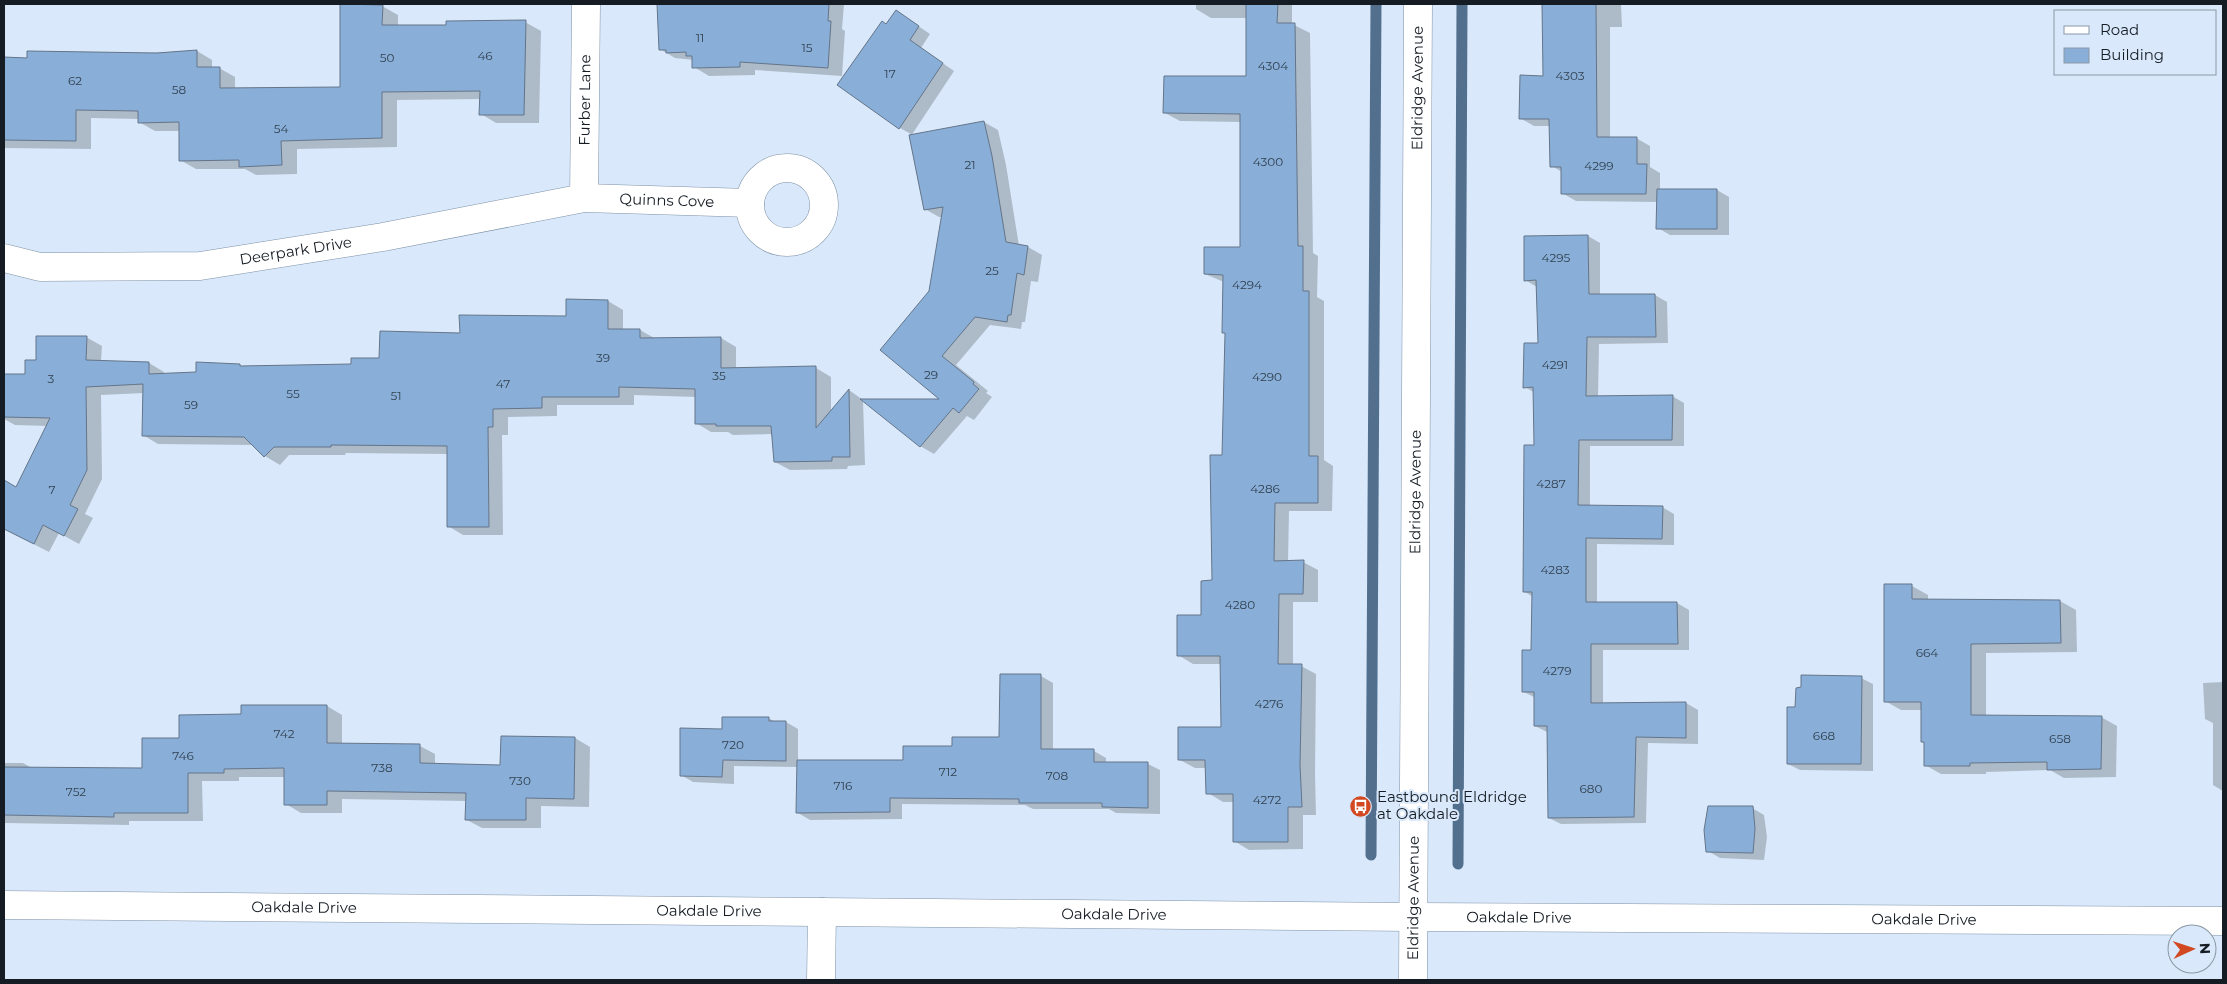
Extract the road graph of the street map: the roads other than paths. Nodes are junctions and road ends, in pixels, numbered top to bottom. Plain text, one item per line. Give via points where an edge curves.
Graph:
1 (586, 4) edge
2 (1418, 4) edge
3 (584, 198) junction
4 (750, 203) dead end
5 (4, 258) edge
6 (4, 905) edge
7 (822, 912) junction
8 (1413, 917) junction
9 (2223, 921) edge
10 (821, 980) edge
11 (1413, 980) edge

1 - 3 street, Furber Lane
2 - 8 street, Eldridge Avenue
3 - 4 street, Quinns Cove
3 - 5 street, Deerpark Drive via 383,237 200,266 40,267
6 - 7 street, Oakdale Drive
7 - 8 street, Oakdale Drive
7 - 10 street
8 - 9 street, Oakdale Drive
8 - 11 street, Eldridge Avenue

